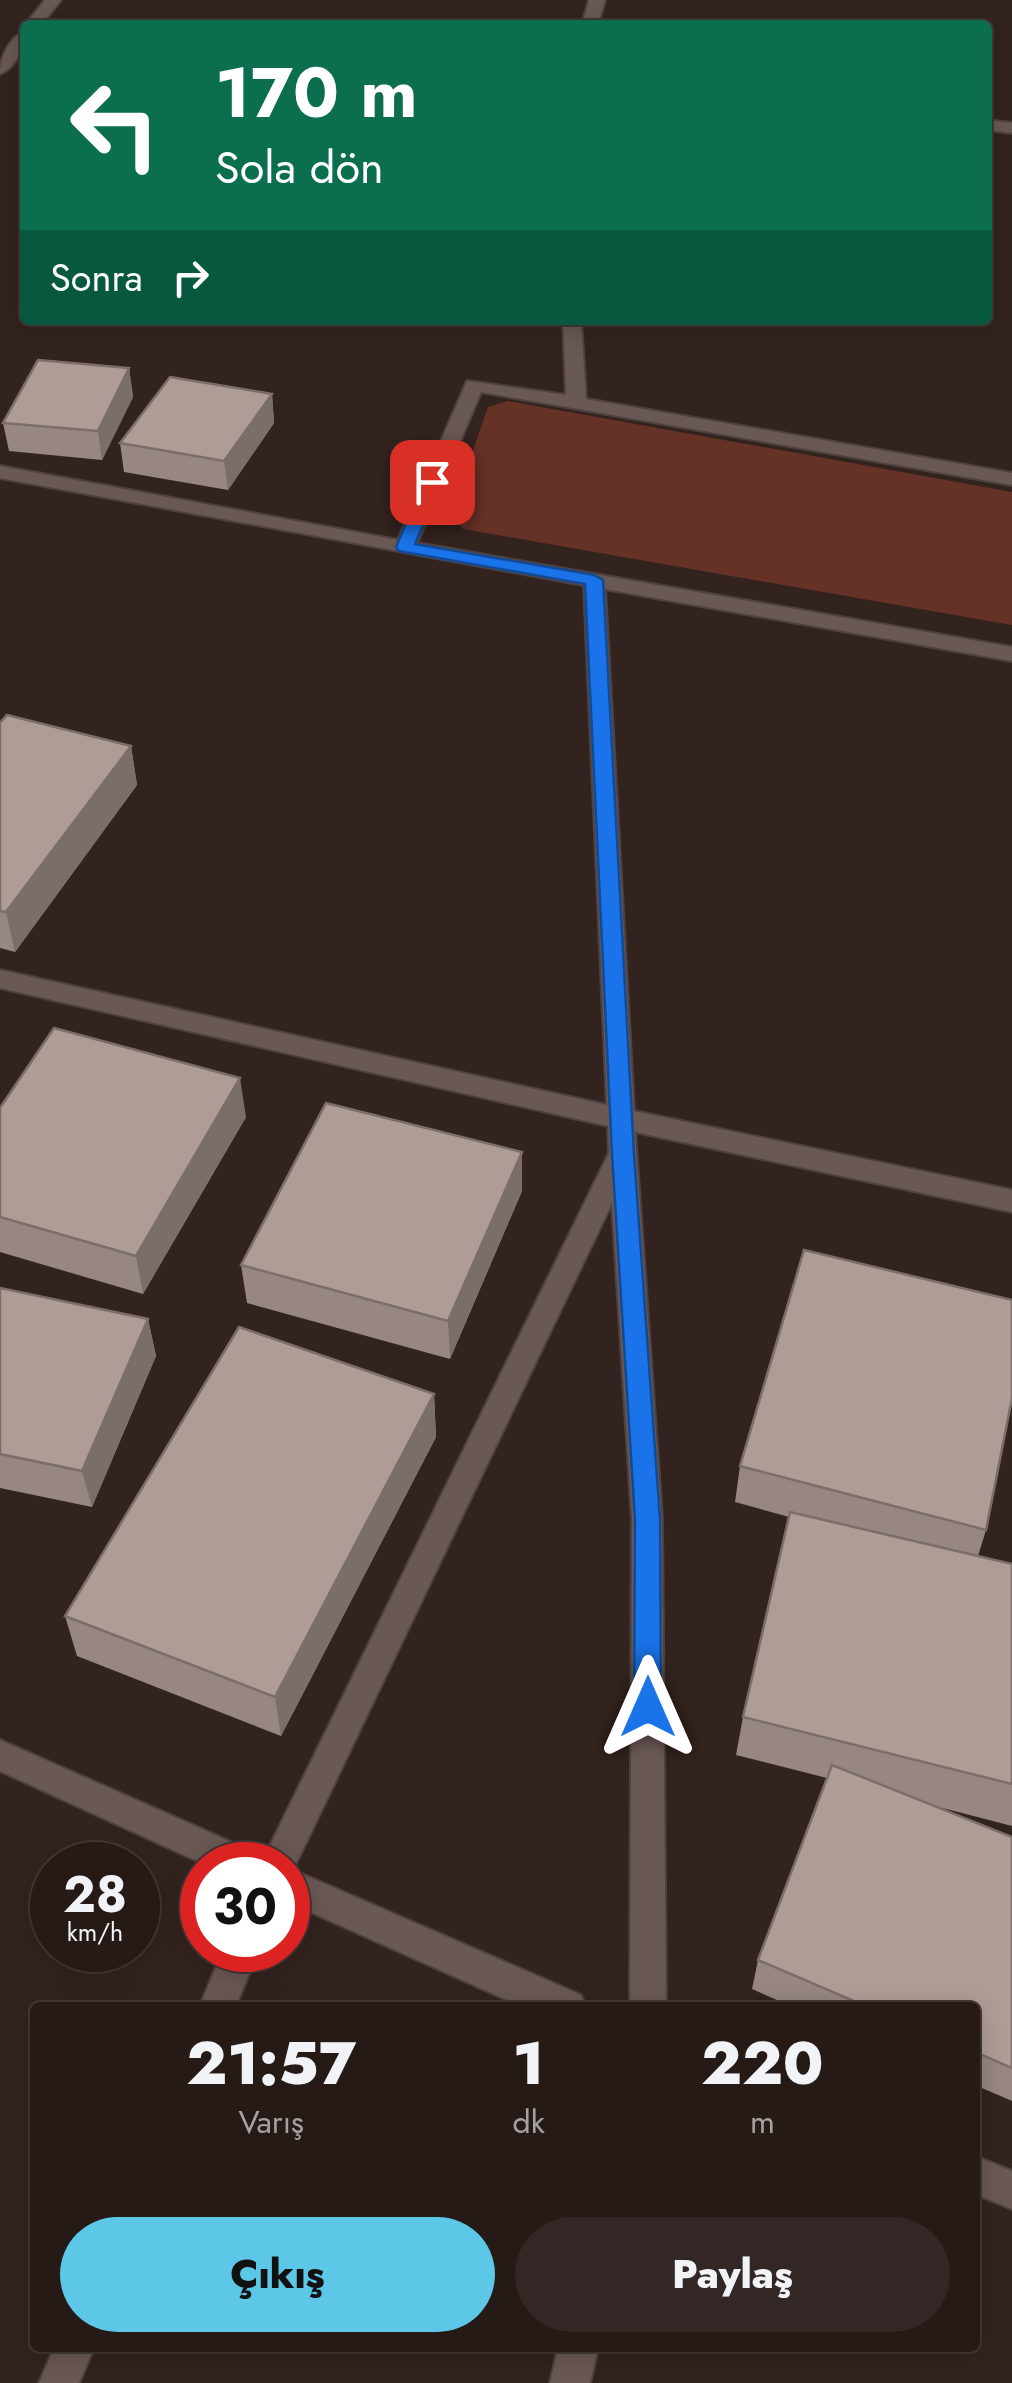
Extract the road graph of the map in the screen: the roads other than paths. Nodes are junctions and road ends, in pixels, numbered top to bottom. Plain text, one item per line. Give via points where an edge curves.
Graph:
1 (53, 0) edge
2 (38, 20) edge
3 (20, 42) edge
4 (0, 68) edge
5 (572, 325) edge
6 (576, 401) junction
7 (0, 472) edge
8 (1012, 478) edge
9 (405, 547) junction
10 (594, 580) junction
11 (1012, 654) edge
12 (0, 979) edge
13 (621, 1118) junction
14 (623, 1154) junction
15 (1012, 1201) edge
16 (0, 1755) edge
17 (193, 1842) edge
18 (289, 1842) edge
19 (310, 1895) edge
20 (232, 1972) edge
21 (219, 2002) edge
22 (554, 2002) edge
23 (648, 2002) edge
24 (980, 2177) edge
25 (1012, 2190) edge
26 (72, 2352) edge
27 (577, 2352) edge
28 (60, 2383) edge
29 (570, 2383) edge

1 - 2 street
3 - 4 street
5 - 6 street
6 - 8 street
6 - 9 street via 474,385
7 - 9 street
9 - 10 street
10 - 11 street
10 - 13 street
12 - 13 street
13 - 14 street
13 - 15 street
14 - 18 street
14 - 23 street via 648,1520
16 - 17 street
19 - 22 street
20 - 21 street
24 - 25 street
26 - 28 street
27 - 29 street

